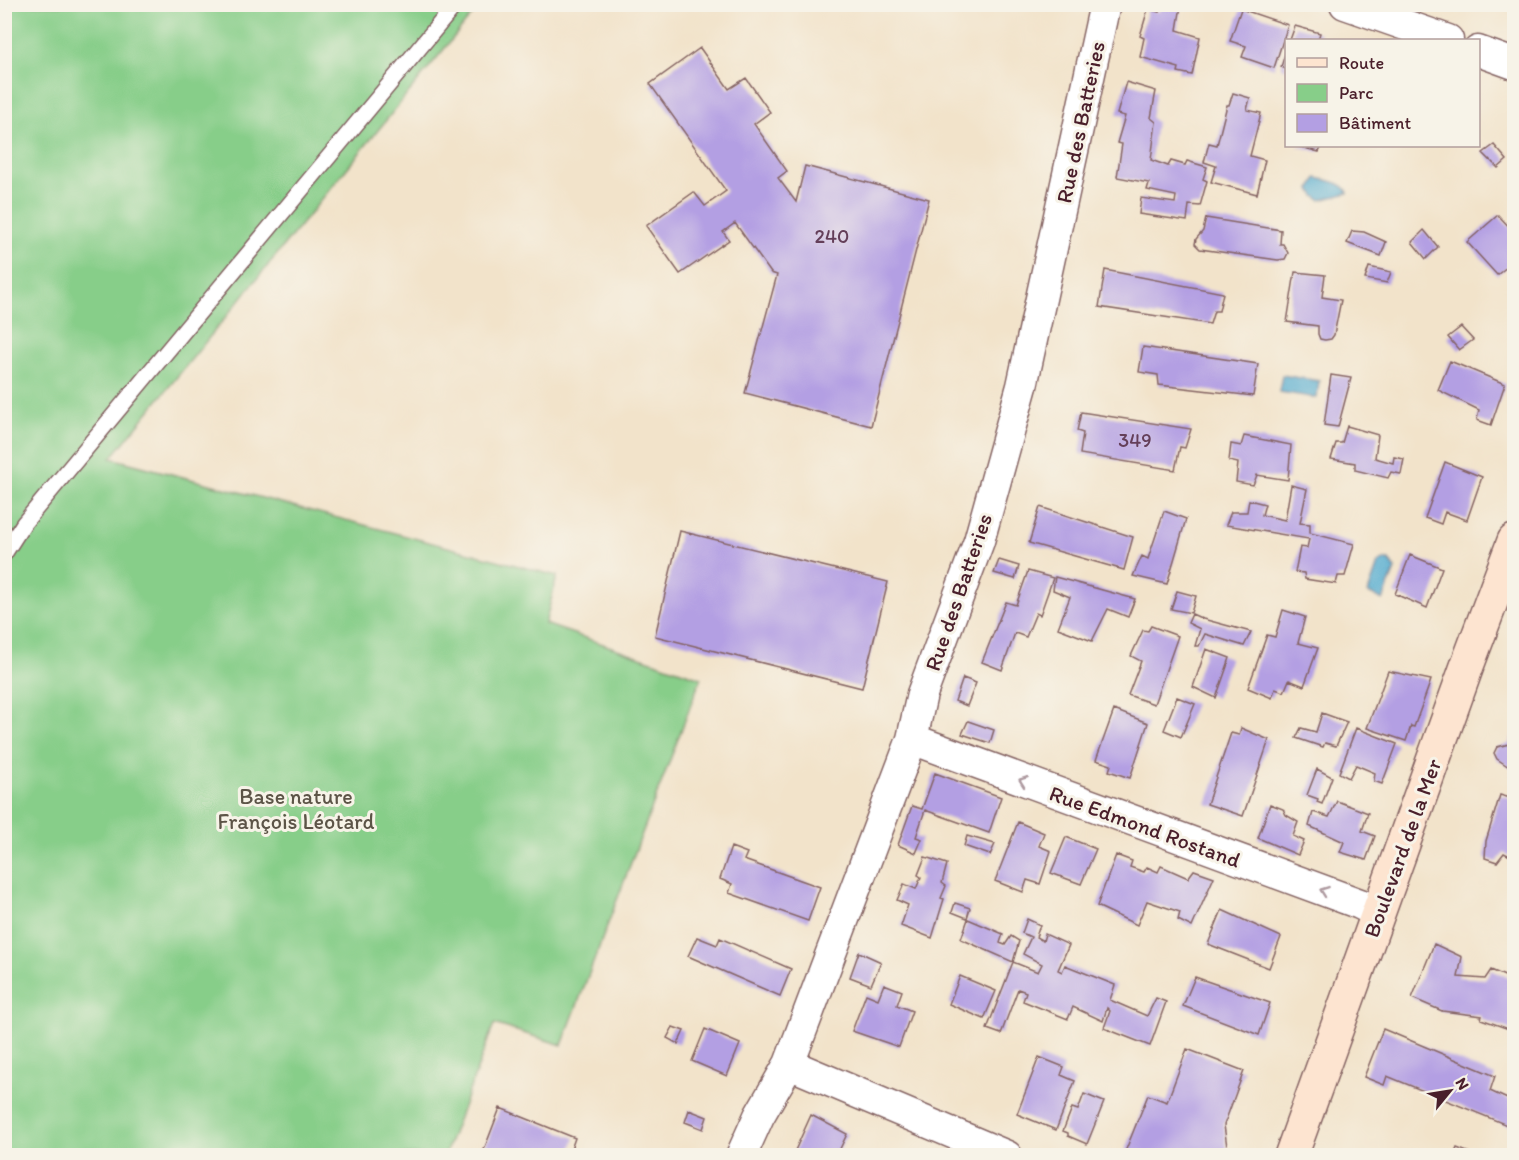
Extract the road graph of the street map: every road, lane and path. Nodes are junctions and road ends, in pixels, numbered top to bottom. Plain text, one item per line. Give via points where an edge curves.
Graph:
1 (456, 4) edge
2 (1105, 4) edge
3 (1344, 4) edge
4 (1445, 39) edge
5 (1480, 51) edge
6 (1515, 64) edge
7 (1515, 541) edge
8 (4, 554) edge
9 (1509, 576) edge
10 (912, 739) junction
11 (1378, 913) junction
12 (789, 1064) junction
13 (741, 1155) edge
14 (1007, 1155) edge
15 (1291, 1155) edge

1 - 8 lane via 32,514
2 - 10 street, Rue des Batteries via 1022,386 979,541 922,694
3 - 4 street
5 - 6 street
7 - 9 street, Boulevard de la Mer
9 - 11 street, Boulevard de la Mer via 1467,666
11 -> 10 street, Rue Edmond Rostand
10 - 12 street, Rue des Batteries
11 - 15 street, Boulevard de la Mer
12 - 13 street, Rue des Batteries
12 - 14 street

